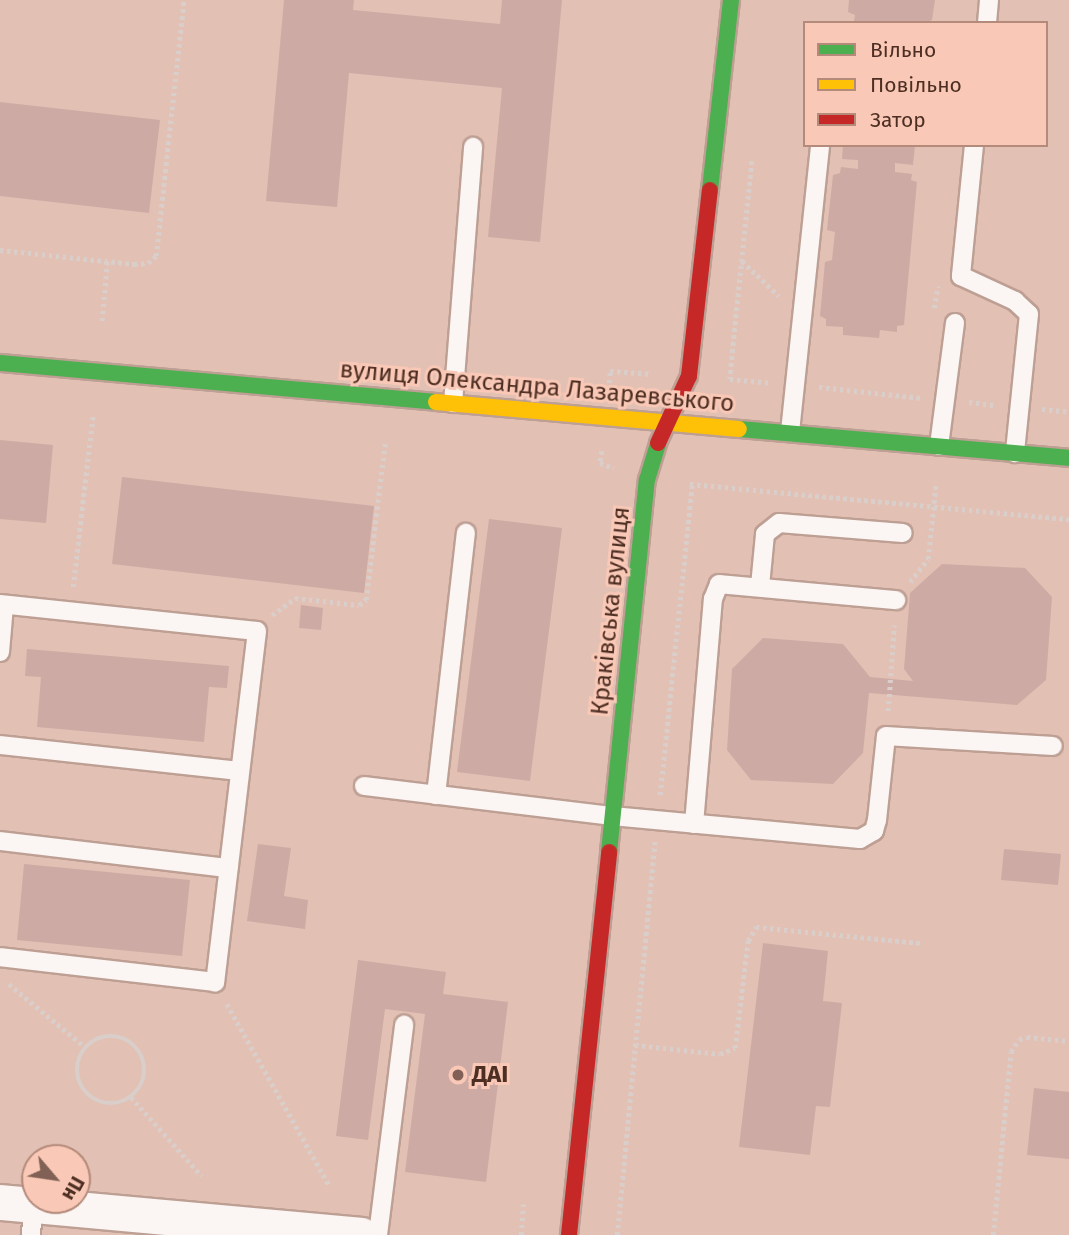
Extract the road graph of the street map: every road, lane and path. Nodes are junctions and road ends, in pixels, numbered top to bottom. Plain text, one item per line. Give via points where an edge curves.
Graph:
1 (184, 0) edge
2 (731, 0) edge
3 (989, 0) edge
4 (987, 21) edge
5 (473, 147) dead end
6 (820, 147) edge
7 (974, 147) edge
8 (0, 250) edge
9 (742, 260) dead end
10 (107, 261) junction
11 (802, 317) junction
12 (102, 321) dead end
13 (955, 323) dead end
14 (0, 363) edge
15 (453, 403) junction
16 (93, 414) dead end
17 (665, 422) junction
18 (790, 432) junction
19 (385, 442) dead end
20 (939, 446) junction
21 (1015, 453) junction
22 (1069, 458) edge
23 (1069, 519) edge
24 (466, 533) dead end
25 (903, 533) dead end
26 (760, 586) junction
27 (896, 600) dead end
28 (2, 605) edge
29 (70, 611) junction
30 (257, 631) junction
31 (0, 652) edge
32 (0, 745) edge
33 (1053, 746) dead end
34 (240, 771) junction
35 (364, 786) dead end
36 (436, 795) junction
37 (612, 816) junction
38 (657, 821) junction
39 (694, 824) junction
40 (0, 841) edge
41 (228, 868) junction
42 (920, 943) dead end
43 (0, 957) edge
44 (0, 977) edge
45 (215, 982) junction
46 (404, 1025) dead end
47 (1069, 1041) edge
48 (635, 1045) junction
49 (85, 1047) junction
50 (131, 1097) junction
51 (202, 1175) dead end
52 (330, 1187) dead end
53 (523, 1204) dead end
54 (21, 1214) edge
55 (289, 1232) edge
56 (360, 1235) edge
57 (378, 1235) edge
58 (521, 1235) edge
59 (569, 1235) edge
60 (617, 1235) edge
61 (993, 1235) edge

1 - 10 path via 156,256 148,263
2 - 17 street, Краківська вулиця via 689,376
3 - 4 lane
5 - 15 lane
6 - 11 lane
7 - 21 lane via 961,276 1015,301 1029,314
8 - 10 path
9 - 11 path
10 - 12 path
11 - 18 lane
13 - 20 lane
14 - 15 street, вулиця Олександра Лазаревського
15 - 17 street, вулиця Олександра Лазаревського
16 - 29 path
17 - 18 street, вулиця Олександра Лазаревського
17 - 37 street, Краківська вулиця via 647,480
18 - 20 street, вулиця Олександра Лазаревського
19 - 30 path via 366,600 359,605 295,598
20 - 21 street, вулиця Олександра Лазаревського
21 - 22 street, вулиця Олександра Лазаревського
23 - 38 path via 692,484
24 - 36 lane
25 - 26 lane via 779,523 765,534
26 - 27 lane
26 - 39 lane via 728,584 714,590
28 - 29 lane
28 - 31 lane
29 - 30 lane
30 - 34 lane
32 - 34 lane
33 - 39 lane via 886,736 877,820 874,831 860,839
34 - 41 lane
35 - 36 lane
36 - 37 lane
37 - 38 lane
37 - 59 street, Краківська вулиця
38 - 39 lane
38 - 48 path
40 - 41 lane
41 - 45 lane
42 - 48 path via 756,927 748,941 735,1048 720,1054
43 - 45 lane
44 - 49 path
45 - 52 path
46 - 57 lane
47 - 61 path via 1027,1037 1019,1039 1011,1052
48 - 60 path
49 - 50 path via 76,1067 88,1096 108,1104
49 - 50 path via 103,1036 126,1038 135,1045 142,1055 144,1078
50 - 51 path
53 - 58 path
54 - 55 street
55 - 56 street

